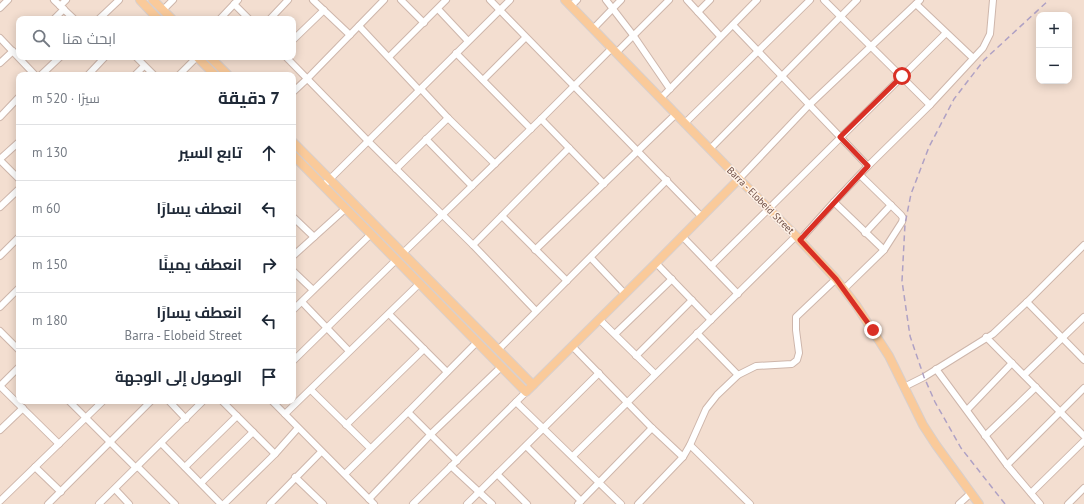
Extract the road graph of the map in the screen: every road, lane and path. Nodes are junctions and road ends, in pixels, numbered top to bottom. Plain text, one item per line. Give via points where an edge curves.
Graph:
1 (8, 0) edge
2 (54, 0) edge
3 (66, 0) edge
4 (119, 0) edge
5 (140, 0) edge
6 (153, 0) edge
7 (173, 0) edge
8 (288, 0) edge
9 (313, 0) edge
10 (384, 0) edge
11 (401, 0) edge
12 (446, 0) edge
13 (490, 0) edge
14 (510, 0) edge
15 (606, 0) edge
16 (621, 0) edge
17 (668, 0) edge
18 (687, 0) edge
19 (710, 0) edge
20 (757, 0) edge
21 (810, 0) edge
22 (824, 0) edge
23 (857, 0) edge
24 (993, 0) edge
25 (236, 2) edge
26 (571, 2) edge
27 (918, 2) edge
28 (0, 8) edge
29 (62, 8) junction
30 (438, 9) junction
31 (612, 9) junction
32 (163, 10) junction
33 (324, 10) junction
34 (500, 10) junction
35 (698, 12) junction
36 (56, 16) edge
37 (71, 16) edge
38 (102, 16) edge
39 (155, 16) edge
40 (169, 16) edge
41 (223, 16) edge
42 (247, 16) edge
43 (273, 16) edge
44 (840, 17) junction
45 (424, 23) junction
46 (733, 25) junction
47 (360, 26) junction
48 (593, 29) junction
49 (946, 32) junction
50 (350, 35) junction
51 (633, 35) junction
52 (720, 36) junction
53 (296, 37) edge
54 (0, 38) edge
55 (525, 38) junction
56 (468, 41) junction
57 (871, 47) junction
58 (614, 50) junction
59 (16, 52) edge
60 (758, 52) junction
61 (456, 53) junction
62 (389, 57) junction
63 (973, 58) junction
64 (23, 60) edge
65 (57, 60) edge
66 (102, 60) edge
67 (139, 60) edge
68 (194, 60) edge
69 (200, 60) edge
70 (213, 60) edge
71 (289, 60) edge
72 (0, 63) edge
73 (144, 66) junction
74 (33, 72) edge
75 (44, 72) edge
76 (91, 72) edge
77 (138, 72) edge
78 (151, 72) edge
79 (182, 72) edge
80 (212, 72) edge
81 (225, 72) edge
82 (902, 76) junction
83 (782, 77) junction
84 (308, 78) junction
85 (483, 80) junction
86 (574, 86) junction
87 (670, 88) junction
88 (296, 89) edge
89 (420, 89) junction
90 (661, 98) junction
91 (16, 100) edge
92 (809, 105) junction
93 (930, 105) junction
94 (676, 114) junction
95 (0, 117) edge
96 (448, 118) junction
97 (541, 119) junction
98 (685, 124) junction
99 (531, 129) junction
100 (840, 137) junction
101 (426, 139) junction
102 (368, 141) junction
103 (16, 145) edge
104 (296, 145) edge
105 (570, 148) junction
106 (710, 149) junction
107 (637, 152) junction
108 (296, 158) edge
109 (0, 159) edge
110 (495, 164) junction
111 (868, 166) junction
112 (396, 169) junction
113 (860, 175) junction
114 (16, 176) edge
115 (330, 179) junction
116 (739, 179) junction
117 (667, 180) junction
118 (604, 184) junction
119 (323, 186) junction
120 (472, 186) junction
121 (16, 192) edge
122 (834, 202) junction
123 (891, 204) junction
124 (0, 207) edge
125 (345, 209) junction
126 (768, 209) junction
127 (443, 215) junction
128 (502, 216) junction
129 (702, 217) junction
130 (296, 220) edge
131 (865, 232) junction
132 (371, 234) junction
133 (682, 236) junction
134 (314, 238) junction
135 (798, 238) junction
136 (16, 240) edge
137 (473, 245) junction
138 (1084, 246) edge
139 (535, 250) junction
140 (884, 250) junction
141 (296, 253) edge
142 (403, 253) junction
143 (0, 256) edge
144 (591, 258) junction
145 (396, 260) junction
146 (656, 263) junction
147 (711, 266) junction
148 (296, 274) edge
149 (672, 279) junction
150 (836, 279) junction
151 (567, 281) junction
152 (419, 284) junction
153 (844, 289) junction
154 (313, 290) junction
155 (16, 291) edge
156 (625, 294) junction
157 (738, 294) junction
158 (692, 300) junction
159 (302, 302) junction
160 (1027, 302) junction
161 (0, 307) edge
162 (296, 307) edge
163 (536, 311) junction
164 (389, 314) junction
165 (1084, 317) edge
166 (599, 319) junction
167 (711, 320) junction
168 (327, 327) junction
169 (0, 331) edge
170 (697, 333) junction
171 (615, 334) junction
172 (986, 337) junction
173 (1063, 338) junction
174 (477, 342) junction
175 (572, 346) junction
176 (16, 347) edge
177 (424, 349) junction
178 (499, 349) junction
179 (349, 351) junction
180 (636, 356) junction
181 (296, 358) edge
182 (1084, 360) edge
183 (1012, 363) junction
184 (501, 367) junction
185 (936, 369) junction
186 (16, 370) edge
187 (447, 372) junction
188 (599, 374) junction
189 (655, 374) junction
190 (1024, 375) junction
191 (738, 376) junction
192 (533, 385) junction
193 (0, 386) edge
194 (904, 387) junction
195 (1036, 387) junction
196 (1084, 388) edge
197 (311, 390) junction
198 (526, 392) junction
199 (16, 401) edge
200 (516, 402) junction
201 (626, 403) junction
202 (19, 404) edge
203 (72, 404) edge
204 (100, 404) edge
205 (148, 404) edge
206 (172, 404) edge
207 (200, 404) edge
208 (225, 404) edge
209 (275, 404) edge
210 (296, 404) edge
211 (296, 404) edge
212 (23, 408) junction
213 (966, 410) junction
214 (408, 412) junction
215 (1060, 412) junction
216 (285, 414) junction
217 (237, 416) junction
218 (86, 418) junction
219 (186, 419) junction
220 (346, 425) junction
221 (298, 428) junction
222 (544, 428) junction
223 (652, 428) junction
224 (0, 430) edge
225 (253, 432) junction
226 (431, 434) junction
227 (986, 436) junction
228 (1084, 436) edge
229 (1084, 441) edge
230 (110, 442) junction
231 (162, 443) junction
232 (59, 444) junction
233 (690, 445) junction
234 (526, 446) junction
235 (370, 448) junction
236 (321, 452) junction
237 (275, 454) junction
238 (573, 456) junction
239 (683, 457) junction
240 (457, 461) junction
241 (1007, 465) junction
242 (451, 466) junction
243 (35, 467) junction
244 (137, 468) junction
245 (185, 468) junction
246 (345, 474) junction
247 (497, 474) junction
248 (295, 478) junction
249 (201, 483) junction
250 (599, 483) junction
251 (1084, 488) edge
252 (114, 489) junction
253 (61, 492) junction
254 (479, 492) junction
255 (971, 493) junction
256 (1031, 493) junction
257 (369, 499) junction
258 (0, 501) edge
259 (579, 502) edge
260 (319, 503) edge
261 (48, 504) edge
262 (100, 504) edge
263 (129, 504) edge
264 (175, 504) edge
265 (221, 504) edge
266 (224, 504) edge
267 (270, 504) edge
268 (374, 504) edge
269 (413, 504) edge
270 (467, 504) edge
271 (492, 504) edge
272 (527, 504) edge
273 (621, 504) edge
274 (638, 504) edge
275 (750, 504) edge
276 (959, 504) edge
277 (979, 504) edge
278 (1040, 504) edge
279 (1068, 504) edge

1 - 28 street
2 - 29 street
3 - 29 street
4 - 38 street
5 - 39 main road
6 - 32 main road
7 - 32 street
8 - 43 street
9 - 33 street
10 - 47 street
11 - 45 street
12 - 30 street
13 - 34 street
14 - 34 street
15 - 31 street
16 - 31 street
17 - 51 street
18 - 35 street
19 - 35 street
20 - 46 street
21 - 60 street
22 - 44 street
23 - 44 street
24 - 63 street via 990,34 983,48
25 - 41 street
25 - 42 street
26 - 48 main road, Barra - Elobeid Street
27 - 49 street
27 - 57 street
29 - 36 street
29 - 37 street
30 - 45 street
30 - 56 street
31 - 48 street
31 - 51 street
32 - 40 main road
33 - 50 street
33 - 53 street
34 - 55 street
34 - 56 street
35 - 52 street
44 - 57 street
44 - 83 street
45 - 62 street
46 - 52 street
46 - 60 street
47 - 50 street
47 - 62 street
48 - 58 main road, Barra - Elobeid Street
49 - 63 street
49 - 82 street
50 - 84 street
51 - 58 street
51 - 87 street
52 - 87 street
54 - 59 street
55 - 85 street
55 - 86 street
56 - 61 street
57 - 82 street
57 - 92 street
58 - 86 street
58 - 90 main road, Barra - Elobeid Street
59 - 72 street
60 - 83 street
60 - 98 street
61 - 85 street
61 - 89 street
62 - 89 street
63 - 93 street
64 - 74 street
65 - 75 street
66 - 76 street
67 - 73 street
68 - 79 street
69 - 80 main road
70 - 81 main road
71 - 84 street
73 - 77 street
73 - 78 street
82 - 93 street
82 - 100 street
83 - 92 street
83 - 106 street
84 - 88 street
84 - 102 street
85 - 99 street
86 - 97 street
86 - 107 street
87 - 90 street
89 - 96 street
89 - 102 street
90 - 94 main road, Barra - Elobeid Street
91 - 95 street
92 - 100 street
92 - 116 street
93 - 111 street
94 - 98 main road, Barra - Elobeid Street
94 - 107 street
96 - 101 street
96 - 110 street
97 - 99 street
97 - 105 street
98 - 106 main road, Barra - Elobeid Street
99 - 110 street
100 - 111 street
100 - 126 street
101 - 112 street
101 - 120 street
102 - 112 street
102 - 115 street
103 - 109 street
104 - 115 main road
105 - 118 street
105 - 128 street
106 - 116 main road, Barra - Elobeid Street
107 - 117 street
107 - 118 street
108 - 119 main road
109 - 114 street
110 - 120 street
111 - 113 street
112 - 127 street
113 - 122 street
113 - 123 street
115 - 119 street
115 - 142 main road
116 - 126 main road, Barra - Elobeid Street
116 - 129 main road
117 - 129 street
117 - 144 street
118 - 139 street
119 - 125 main road
120 - 127 street
121 - 124 street
122 - 131 street
122 - 135 street
123 - 131 street
123 - 140 street via 903,218
125 - 132 main road
125 - 134 street
126 - 135 main road, Barra - Elobeid Street
126 - 147 street
127 - 137 street
127 - 142 street
128 - 137 street
128 - 139 street
129 - 133 main road
130 - 134 street
131 - 140 street
132 - 145 main road
132 - 154 street
133 - 146 main road
133 - 147 street
134 - 141 street
135 - 150 main road, Barra - Elobeid Street
135 - 157 street
136 - 143 street
137 - 163 street
138 - 160 street
139 - 151 street
140 - 153 street
142 - 178 main road
144 - 151 street
144 - 156 street
145 - 152 main road
145 - 168 street
146 - 149 street
146 - 156 main road
147 - 157 street
148 - 154 street
149 - 158 street
149 - 171 street
150 - 153 main road, Barra - Elobeid Street
150 - 191 street via 796,317 800,353 797,360 792,364 756,366
151 - 163 street
152 - 164 street
152 - 174 main road
153 - 194 main road, Barra - Elobeid Street via 890,356
154 - 159 street
155 - 161 street
156 - 166 main road
157 - 167 street
158 - 167 street
158 - 180 street
159 - 162 street
159 - 168 street
160 - 172 street via 1004,325
160 - 173 street
163 - 178 street
164 - 177 street
164 - 179 street
165 - 173 street
166 - 171 street
166 - 175 main road
167 - 170 street
168 - 179 street
168 - 181 street
169 - 176 street
170 - 189 street
170 - 191 street
171 - 180 street
172 - 183 street
172 - 185 street
173 - 182 street
173 - 190 street
174 - 184 main road
174 - 187 street
175 - 188 street
175 - 192 main road
177 - 187 street
177 - 220 street
178 - 192 main road
179 - 197 street
180 - 189 street
183 - 190 street
183 - 213 street
184 - 198 main road
184 - 226 street
185 - 194 street
185 - 213 street
186 - 193 street
187 - 214 street
188 - 201 street
188 - 222 street
189 - 201 street
190 - 195 street
191 - 233 street via 706,409
192 - 198 main road
193 - 199 street
194 - 255 main road, Barra - Elobeid Street via 923,425
195 - 215 street
195 - 227 street
196 - 215 street
197 - 211 street
197 - 220 street
198 - 200 street
200 - 222 street
200 - 240 street
201 - 223 street
201 - 238 street
202 - 212 street
203 - 218 street
204 - 218 street
205 - 230 street
206 - 219 street
207 - 219 street
208 - 217 street
209 - 216 street
210 - 216 street
212 - 224 street
212 - 232 street
213 - 227 street
214 - 226 street
214 - 235 street
215 - 228 street
215 - 241 street
216 - 221 street
217 - 225 street
217 - 245 street
218 - 230 street
218 - 232 street
219 - 231 street
220 - 235 street
221 - 236 street
221 - 237 street
222 - 234 street
222 - 238 street
223 - 239 street
223 - 250 street
225 - 237 street
225 - 249 street
226 - 240 street
226 - 257 street
227 - 241 street
229 - 256 street
230 - 244 street
230 - 253 street
231 - 244 street
231 - 245 street
232 - 243 street
233 - 239 street
233 - 275 street
234 - 247 street
234 - 259 street
235 - 246 street
236 - 246 street
236 - 248 street
237 - 266 street
238 - 250 street
239 - 274 street
240 - 242 street
241 - 256 street
242 - 254 street
242 - 269 street
243 - 253 street
243 - 258 street
244 - 252 street
244 - 264 street
245 - 249 street
246 - 257 street
247 - 254 street
247 - 272 street
248 - 260 street
248 - 267 street
249 - 265 street
250 - 259 street
250 - 273 street
251 - 279 street
252 - 262 street
252 - 263 street
253 - 261 street
254 - 270 street
254 - 271 street
255 - 276 street
255 - 277 main road, Barra - Elobeid Street
256 - 278 street
257 - 268 street

